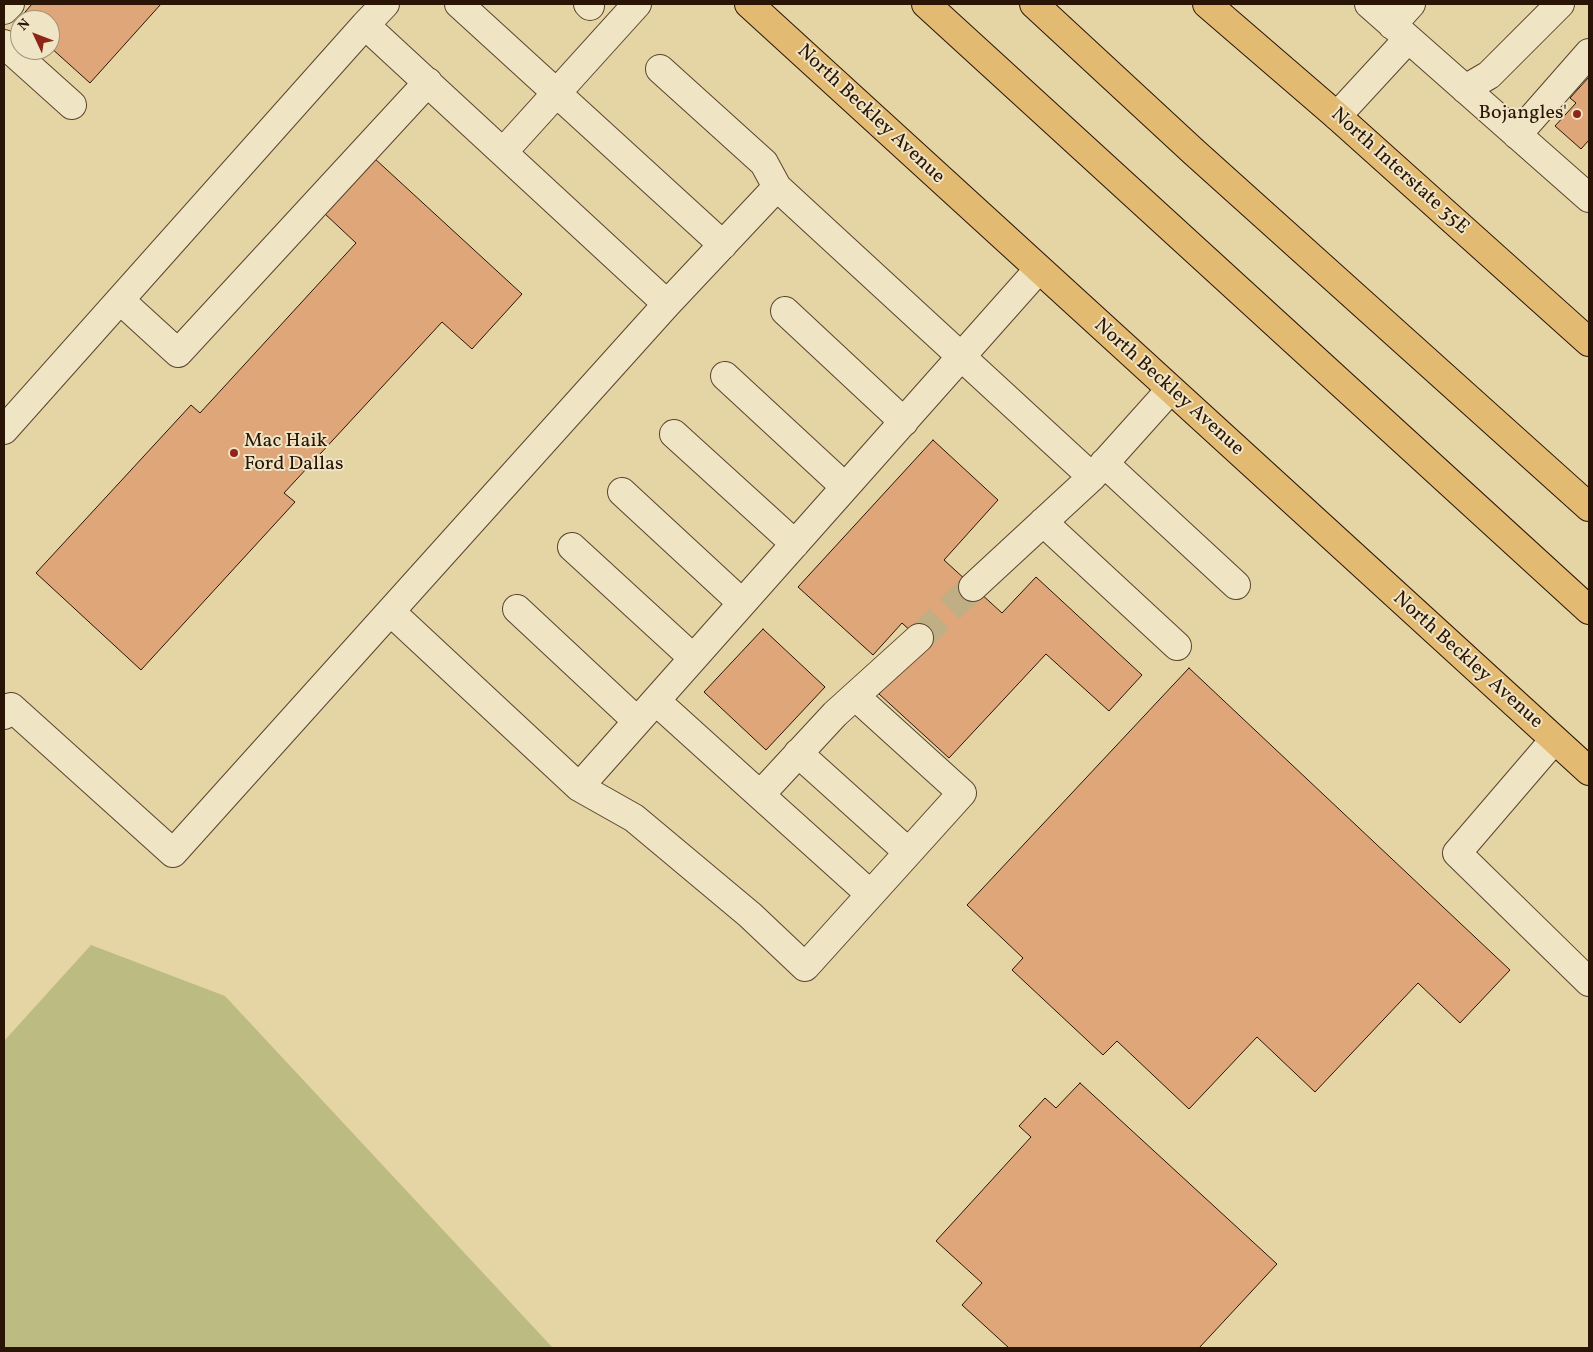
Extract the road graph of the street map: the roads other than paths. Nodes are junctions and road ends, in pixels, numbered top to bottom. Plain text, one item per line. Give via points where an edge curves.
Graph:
1 (10, 4) edge
2 (385, 4) edge
3 (459, 4) edge
4 (637, 4) edge
5 (749, 4) edge
6 (926, 4) edge
7 (1034, 4) edge
8 (1207, 4) edge
9 (1369, 4) edge
10 (1411, 4) edge
11 (1560, 4) edge
12 (4, 10) edge
13 (365, 24) junction
14 (1400, 32) junction
15 (4, 44) edge
16 (1589, 52) edge
17 (660, 69) dead end
18 (428, 82) junction
19 (1465, 89) junction
20 (556, 94) junction
21 (72, 105) dead end
22 (1337, 116) junction
23 (1517, 135) junction
24 (504, 151) junction
25 (1585, 186) edge
26 (777, 187) junction
27 (723, 245) junction
28 (1038, 270) junction
29 (120, 300) junction
30 (668, 304) junction
31 (785, 312) dead end
32 (1589, 342) edge
33 (961, 358) junction
34 (725, 376) dead end
35 (1170, 390) junction
36 (904, 422) junction
37 (4, 430) edge
38 (674, 434) dead end
39 (1098, 470) junction
40 (846, 487) junction
41 (622, 492) dead end
42 (1589, 507) edge
43 (1043, 522) junction
44 (795, 544) junction
45 (572, 547) dead end
46 (1236, 585) dead end
47 (973, 587) tunnel mouth
48 (742, 603) junction
49 (517, 609) dead end
50 (1589, 610) edge
51 (391, 612) junction
52 (918, 638) tunnel mouth
53 (1177, 646) dead end
54 (693, 658) junction
55 (855, 696) junction
56 (656, 701) junction
57 (6, 708) edge
58 (637, 721) junction
59 (1554, 740) junction
60 (798, 753) junction
61 (1589, 771) edge
62 (579, 787) junction
63 (760, 795) junction
64 (908, 852) junction
65 (870, 894) junction
66 (1589, 982) edge

1 - 12 lane
2 - 13 lane
3 - 20 lane
4 - 20 lane
5 - 28 main road, North Beckley Avenue
6 - 50 main road
7 - 42 main road
8 - 22 main road, North Interstate 35E
9 - 14 lane
10 - 14 lane
11 - 19 lane via 1489,75
13 - 18 lane
13 - 29 lane
14 - 19 lane
14 - 22 lane
15 - 21 lane
16 - 23 lane
17 - 26 lane via 764,163
18 - 24 lane
18 - 29 lane via 178,353
19 - 23 lane
20 - 24 lane
20 - 27 lane
22 - 32 main road, North Interstate 35E
23 - 25 lane
24 - 30 lane
26 - 27 lane
26 - 33 lane
27 - 30 lane
28 - 33 lane
28 - 35 main road, North Beckley Avenue
29 - 37 lane
30 - 51 lane
31 - 36 lane
33 - 36 lane
33 - 39 lane
34 - 40 lane
35 - 39 lane
35 - 59 main road, North Beckley Avenue
36 - 40 lane
38 - 44 lane
39 - 43 lane
39 - 46 lane
40 - 44 lane
41 - 48 lane
43 - 47 lane
43 - 53 lane
44 - 48 lane
45 - 54 lane
48 - 54 lane
49 - 58 lane
51 - 57 lane via 173,853
51 - 62 lane
52 - 55 lane
54 - 56 lane
55 - 60 lane
55 - 64 lane via 962,793
56 - 58 lane
56 - 63 lane
58 - 62 lane
59 - 61 main road, North Beckley Avenue
59 - 66 lane via 1458,853
60 - 63 lane
60 - 64 lane
62 - 65 lane via 634,818 750,915 805,967
63 - 65 lane
64 - 65 lane

